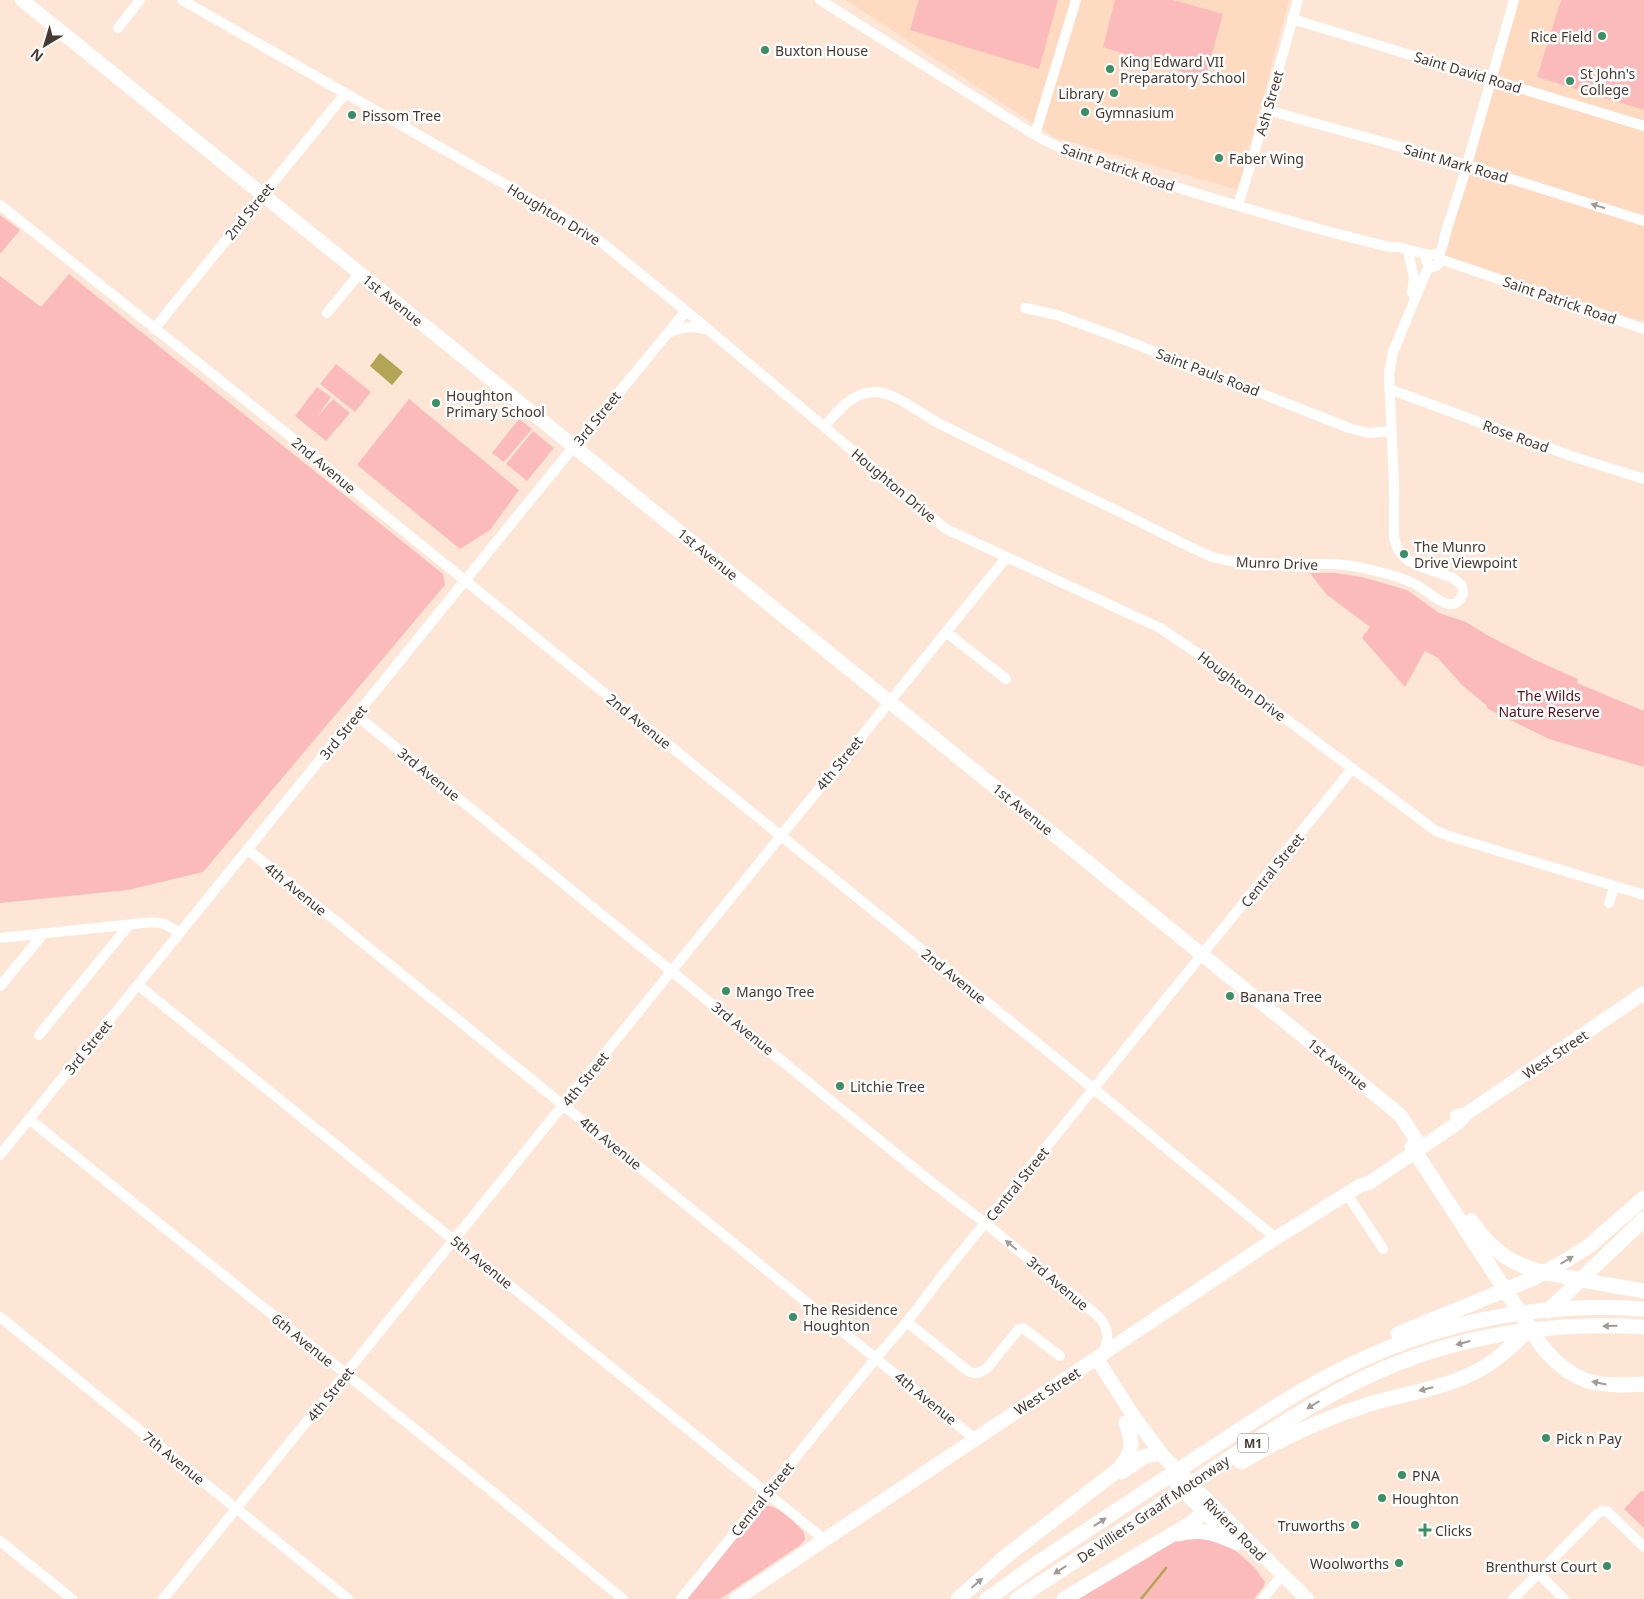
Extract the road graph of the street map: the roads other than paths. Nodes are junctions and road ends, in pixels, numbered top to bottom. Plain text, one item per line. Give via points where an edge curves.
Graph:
1 (22, 0) edge
2 (140, 0) edge
3 (182, 0) edge
4 (820, 0) edge
5 (1076, 0) edge
6 (1298, 0) edge
7 (1514, 0) edge
8 (1292, 19) junction
9 (118, 28) dead end
10 (1492, 79) junction
11 (345, 94) junction
12 (1267, 110) junction
13 (1644, 126) edge
14 (1035, 135) junction
15 (1467, 165) junction
16 (263, 194) junction
17 (0, 205) edge
18 (1238, 206) junction
19 (1644, 221) edge
20 (1390, 247) junction
21 (1409, 257) junction
22 (1434, 260) junction
23 (360, 273) junction
24 (1025, 308) dead end
25 (686, 310) junction
26 (1410, 312) junction
27 (327, 313) dead end
28 (154, 329) junction
29 (1644, 330) edge
30 (710, 331) junction
31 (664, 336) junction
32 (1389, 388) junction
33 (824, 427) junction
34 (1390, 431) junction
35 (574, 446) junction
36 (1644, 479) edge
37 (1006, 558) junction
38 (466, 581) junction
39 (946, 632) junction
40 (1006, 679) dead end
41 (890, 701) junction
42 (356, 715) junction
43 (1352, 769) junction
44 (780, 837) junction
45 (248, 849) junction
46 (1614, 887) junction
47 (1644, 895) edge
48 (1609, 903) dead end
49 (129, 925) junction
50 (44, 933) junction
51 (180, 933) junction
52 (0, 938) edge
53 (1203, 954) junction
54 (672, 970) junction
55 (138, 984) junction
56 (0, 986) edge
57 (1644, 993) edge
58 (39, 1035) dead end
59 (1094, 1089) junction
60 (564, 1105) junction
61 (29, 1119) junction
62 (1417, 1147) junction
63 (0, 1155) edge
64 (1347, 1194) junction
65 (1644, 1198) edge
66 (1644, 1219) edge
67 (985, 1223) junction
68 (1276, 1238) junction
69 (454, 1240) junction
70 (1383, 1249) dead end
71 (1644, 1292) edge
72 (1644, 1309) edge
73 (0, 1317) edge
74 (907, 1322) junction
75 (1644, 1327) edge
76 (1060, 1356) dead end
77 (1367, 1357) junction
78 (876, 1358) junction
79 (1097, 1359) junction
80 (346, 1374) junction
81 (1644, 1384) edge
82 (1126, 1423) junction
83 (974, 1438) junction
84 (1158, 1457) junction
85 (1207, 1474) junction
86 (767, 1493) junction
87 (1205, 1506) junction
88 (237, 1509) junction
89 (1164, 1538) junction
90 (0, 1540) edge
91 (824, 1540) junction
92 (1237, 1543) junction
93 (1644, 1547) edge
94 (995, 1567) junction
95 (1538, 1574) junction
96 (1280, 1578) junction
97 (72, 1599) edge
98 (163, 1599) edge
99 (348, 1599) edge
100 (623, 1599) edge
101 (681, 1599) edge
102 (736, 1599) edge
103 (958, 1599) edge
104 (987, 1599) edge
105 (1017, 1599) edge
106 (1064, 1599) edge
107 (1263, 1599) edge
108 (1295, 1599) edge
109 (1307, 1599) edge
110 (1513, 1599) edge
111 (1564, 1599) edge

1 - 16 main road, 1st Avenue
2 - 9 street
3 - 11 street, Houghton Drive
4 - 14 street, Saint Patrick Road
5 - 14 street
6 - 8 street, Ash Street
7 - 10 street, Munro Drive
8 - 10 street, Saint David Road
8 - 12 street, Ash Street
10 - 13 street, Saint David Road
10 - 15 street, Munro Drive
11 - 16 street, 2nd Street
11 - 25 street, Houghton Drive via 583,230
12 - 15 street, Saint Mark Road
12 - 18 street, Ash Street
14 - 18 street, Saint Patrick Road via 1078,156
19 -> 15 street, Saint Mark Road
15 - 22 street, Munro Drive via 1442,248
16 - 23 main road, 1st Avenue
16 - 28 street, 2nd Street
17 - 28 street, 2nd Avenue
18 - 20 street, Saint Patrick Road
20 - 21 street, Saint Patrick Road
20 - 22 street, Saint Patrick Road via 1398,246
21 - 22 street, Saint Patrick Road
21 - 26 street via 1414,277
22 - 26 street, Munro Drive via 1417,290
22 - 29 street, Saint Patrick Road via 1461,270 1475,271
23 - 27 street
23 - 35 main road, 1st Avenue
24 - 34 street, Saint Pauls Road via 1057,315 1125,340 1349,428 1368,432
25 - 30 street, Houghton Drive
25 - 31 street, 3rd Street
26 - 32 street, Munro Drive via 1393,352 1388,374
28 - 38 street, 2nd Avenue
30 - 31 street via 685,327
30 - 33 street, Houghton Drive
31 - 35 street, 3rd Street
32 - 34 street, Munro Drive
32 - 36 street, Rose Road via 1571,456
33 - 34 street, Munro Drive via 854,398 879,392 1212,557 1252,564 1332,564 1366,569 1410,582 1441,602 1455,603 1463,593 1457,580 1410,562 1396,547
33 - 37 street, Houghton Drive via 946,529
35 - 38 street, 3rd Street
35 - 41 main road, 1st Avenue
37 - 39 street, 4th Street
37 - 43 street, Houghton Drive via 1165,632
38 - 42 street, 3rd Street
38 - 44 street, 2nd Avenue
39 - 40 street
39 - 41 street, 4th Street
41 - 44 street, 4th Street
41 - 53 main road, 1st Avenue
42 - 45 street, 3rd Street
42 - 54 street, 3rd Avenue
43 - 46 street, Houghton Drive via 1441,833
43 - 53 street, Central Street
44 - 54 street, 4th Street
44 - 59 street, 2nd Avenue
45 - 51 street, 3rd Street
45 - 60 street, 4th Avenue
46 - 47 street, Houghton Drive
46 - 48 street
49 - 50 street
49 - 51 street via 161,923
49 - 58 street
50 - 52 street
50 - 56 street
51 - 55 street, 3rd Street
53 - 59 street, Central Street
53 - 62 main road, 1st Avenue via 1392,1110 1394,1119
54 - 60 street, 4th Street
54 - 67 street, 3rd Avenue
55 - 61 street, 3rd Street
55 - 69 street, 5th Avenue
57 - 62 main road, West Street via 1466,1114 1454,1117
59 - 67 street, Central Street
59 - 68 street, 2nd Avenue
60 - 69 street, 4th Street
60 - 78 street, 4th Avenue
61 - 63 street, 3rd Street
61 - 80 street, 6th Avenue
62 - 64 main road, West Street via 1369,1183
62 - 71 highway via 1484,1238 1506,1258 1536,1271
81 -> 62 highway via 1601,1385 1558,1364 1541,1345
64 - 68 main road, West Street
64 - 70 street
77 -> 65 highway via 1395,1336 1534,1278 1565,1261 1589,1246
66 -> 85 highway via 1486,1366 1442,1385 1327,1419 1226,1470
67 - 74 street, Central Street
79 -> 67 street, 3rd Avenue via 1108,1333 1101,1320
68 - 79 main road, West Street
69 - 80 street, 4th Street
69 - 86 street, 5th Avenue
72 - 77 highway, M1 via 1580,1308 1509,1314 1459,1324
73 - 88 street, 7th Avenue
74 - 76 street via 974,1374 987,1368 1023,1328
74 - 78 street, Central Street
75 -> 85 highway, De Villiers Graaff Motorway / M1 via 1575,1326 1510,1332 1428,1353 1365,1378 1294,1417
104 -> 77 highway, M1 via 1281,1403
78 - 83 street, 4th Avenue
78 - 86 street, Central Street
79 - 82 main road, Riviera Road
79 - 83 main road, West Street
79 - 84 main road, Riviera Road
80 - 88 street, 4th Street
80 - 100 street, 6th Avenue
82 - 84 main road, Riviera Road
82 - 94 highway via 1131,1449 1119,1469
83 - 91 main road, West Street
84 - 87 main road, Riviera Road
84 - 94 highway via 1132,1464
85 -> 105 highway, De Villiers Graaff Motorway / M1
86 - 91 street, 5th Avenue
86 - 101 street, Central Street
87 - 89 highway via 1193,1522
87 - 92 main road, Riviera Road
87 - 96 main road, Riviera Road
88 - 98 street, 4th Street
88 - 99 street, 7th Avenue
89 - 92 highway via 1201,1530
89 - 106 highway
90 - 97 street
91 - 102 main road, West Street
92 - 96 main road, Riviera Road
93 - 95 street via 1608,1512 1602,1511
103 -> 94 highway
95 - 110 street
95 - 111 street
96 - 107 street
96 - 108 main road, Riviera Road
96 - 109 main road, Riviera Road

